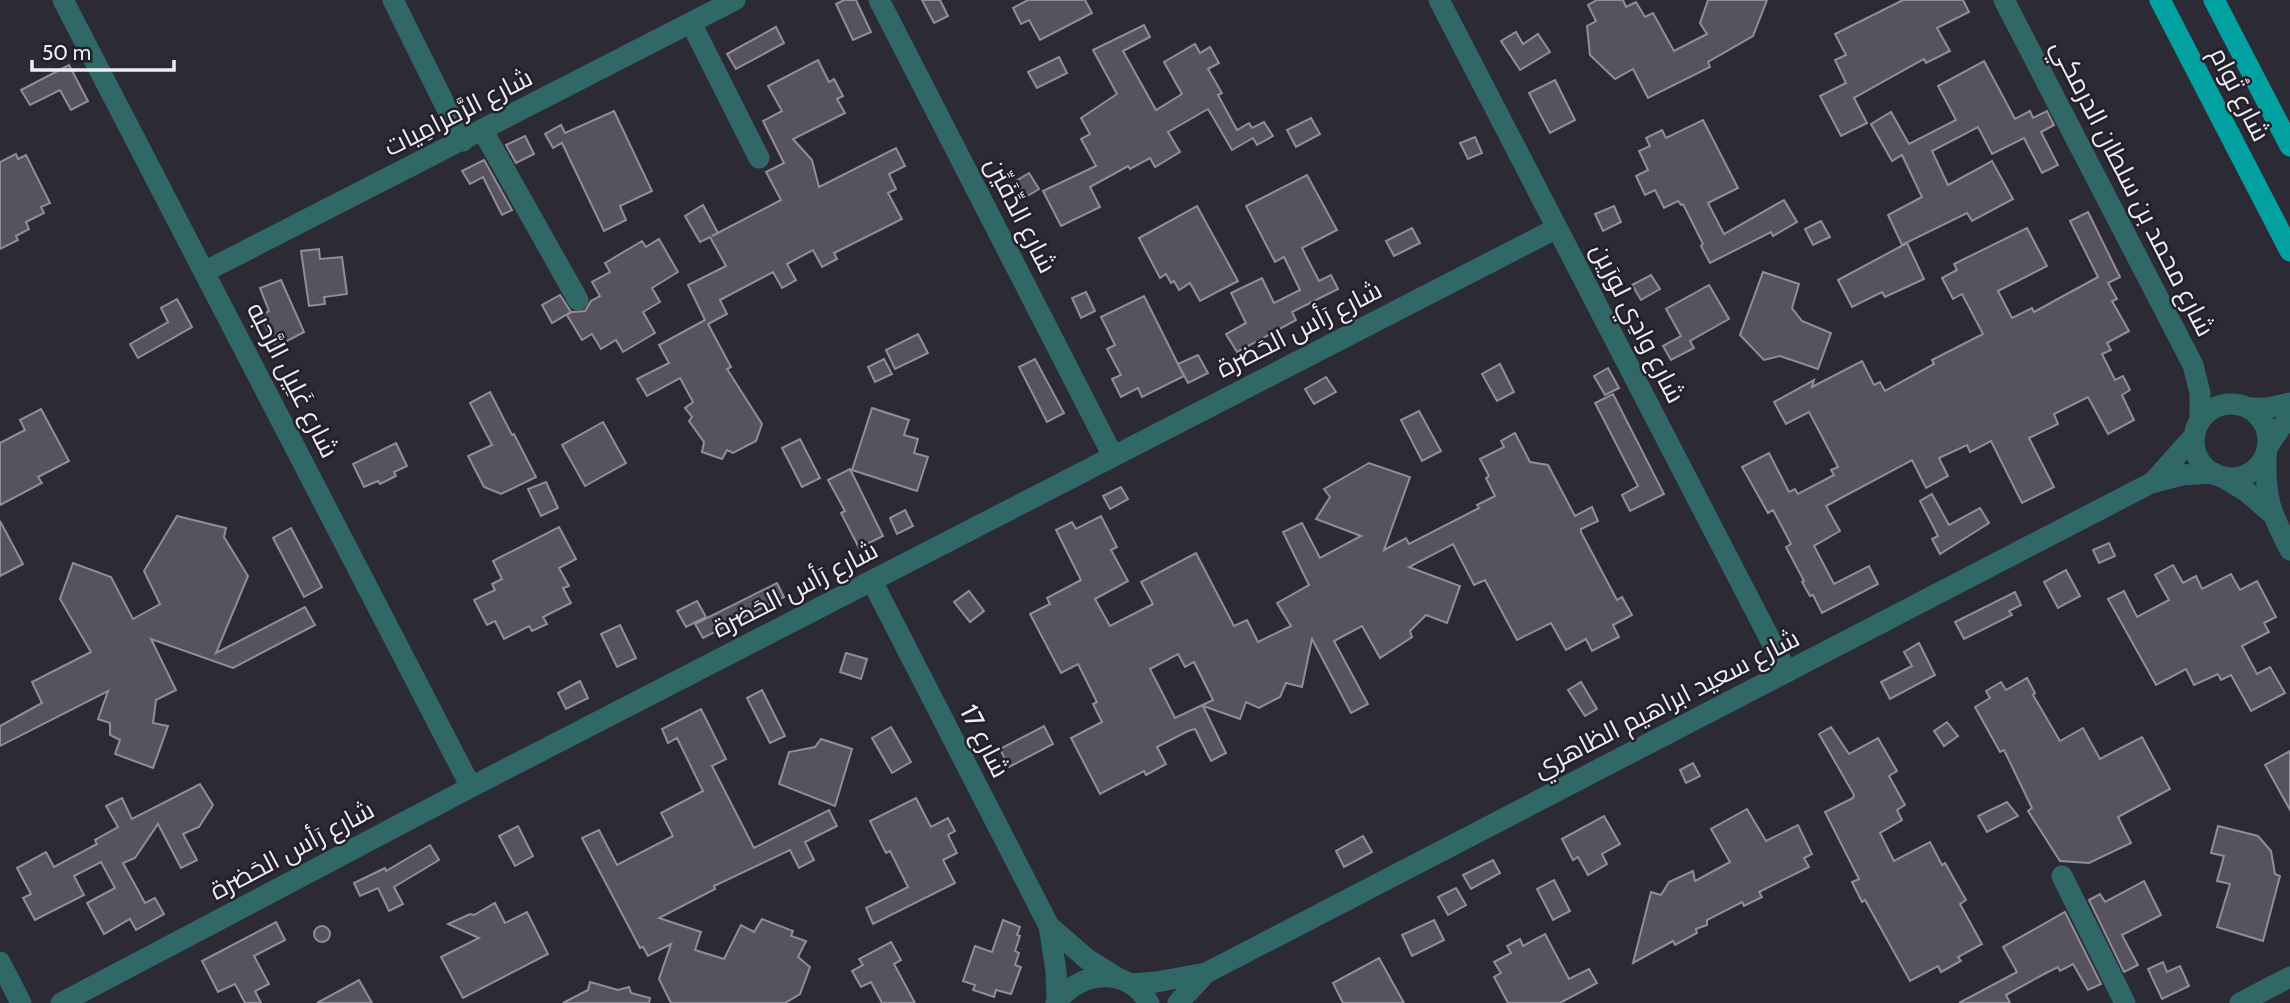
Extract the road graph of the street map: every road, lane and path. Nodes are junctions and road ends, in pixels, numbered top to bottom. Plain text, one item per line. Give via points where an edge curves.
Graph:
1 (63, 0) edge
2 (393, 0) edge
3 (735, 0) edge
4 (879, 0) edge
5 (1439, 0) edge
6 (2004, 0) edge
7 (2160, 0) edge
8 (2214, 0) edge
9 (2225, 0) edge
10 (691, 23) junction
11 (2231, 32) junction
12 (483, 131) junction
13 (463, 141) junction
14 (2290, 146) edge
15 (759, 158) dead end
16 (1557, 228) junction
17 (2289, 250) edge
18 (206, 271) junction
19 (578, 300) dead end
20 (2193, 365) junction
21 (2290, 403) edge
22 (2244, 406) junction
23 (2290, 419) edge
24 (2197, 428) junction
25 (2267, 450) junction
26 (1113, 456) junction
27 (2218, 475) junction
28 (2151, 483) junction
29 (2270, 512) junction
30 (2290, 550) edge
31 (872, 581) junction
32 (1787, 672) junction
33 (471, 788) junction
34 (2062, 876) dead end
35 (1049, 926) junction
36 (0, 962) edge
37 (1206, 973) junction
38 (2290, 977) edge
39 (1124, 980) junction
40 (1057, 1002) edge
41 (22, 1003) edge
42 (61, 1003) edge
43 (1149, 1003) edge
44 (1178, 1003) edge
45 (2125, 1003) edge
46 (2240, 1003) edge

1 - 18 street, شارع غَلِيل الرَّحبه
2 - 13 street
3 - 10 street, شارع الرَّمرامِيات
4 - 26 street, شارع الدِّفَيِّن
5 - 16 street, شارع وادِي لورَين
6 - 20 street, شارع محمد بن سلطان الدرمكي
7 - 17 main road, شارع تُوام
8 - 11 main road, شارع تُوام
9 - 11 street
10 - 12 street, شارع الرَّمرامِيات
10 - 15 street
11 - 14 main road, شارع تُوام
12 - 13 street, شارع الرَّمرامِيات
12 - 19 street
13 - 18 street, شارع الرَّمرامِيات
16 - 26 street, شارع رَأس الحَضرة
16 - 32 street, شارع وادِي لورَين
18 - 33 street, شارع غَلِيل الرَّحبه
20 - 22 street, شارع محمد بن سلطان الدرمكي
20 - 24 street, شارع محمد بن سلطان الدرمكي via 2200,393
21 - 22 street via 2268,408
22 - 24 street via 2218,406
22 - 25 street via 2264,424
23 - 25 street
24 - 27 street via 2198,457
24 - 28 street, شارع سعيد ابراهيم الظاهري
25 - 27 street via 2252,471 2232,478
25 - 29 street
26 - 31 street, شارع رَأس الحَضرة
27 - 28 street, شارع سعيد ابراهيم الظاهري via 2182,475
27 - 29 street
28 - 32 street, شارع سعيد ابراهيم الظاهري
29 - 30 street
31 - 33 street, شارع رَأس الحَضرة
31 - 35 street, شارع 17
32 - 37 street, شارع سعيد ابراهيم الظاهري
33 - 42 street, شارع رَأس الحَضرة
34 - 45 street
35 - 39 street, شارع 17 via 1081,954
35 - 40 street, شارع 17
36 - 41 street
37 - 39 street, شارع سعيد ابراهيم الظاهري via 1156,982
37 - 44 street, شارع سعيد ابراهيم الظاهري
38 - 46 street
39 - 40 street, شارع سعيد ابراهيم الظاهري via 1102,975 1076,983
39 - 43 street, شارع 17

